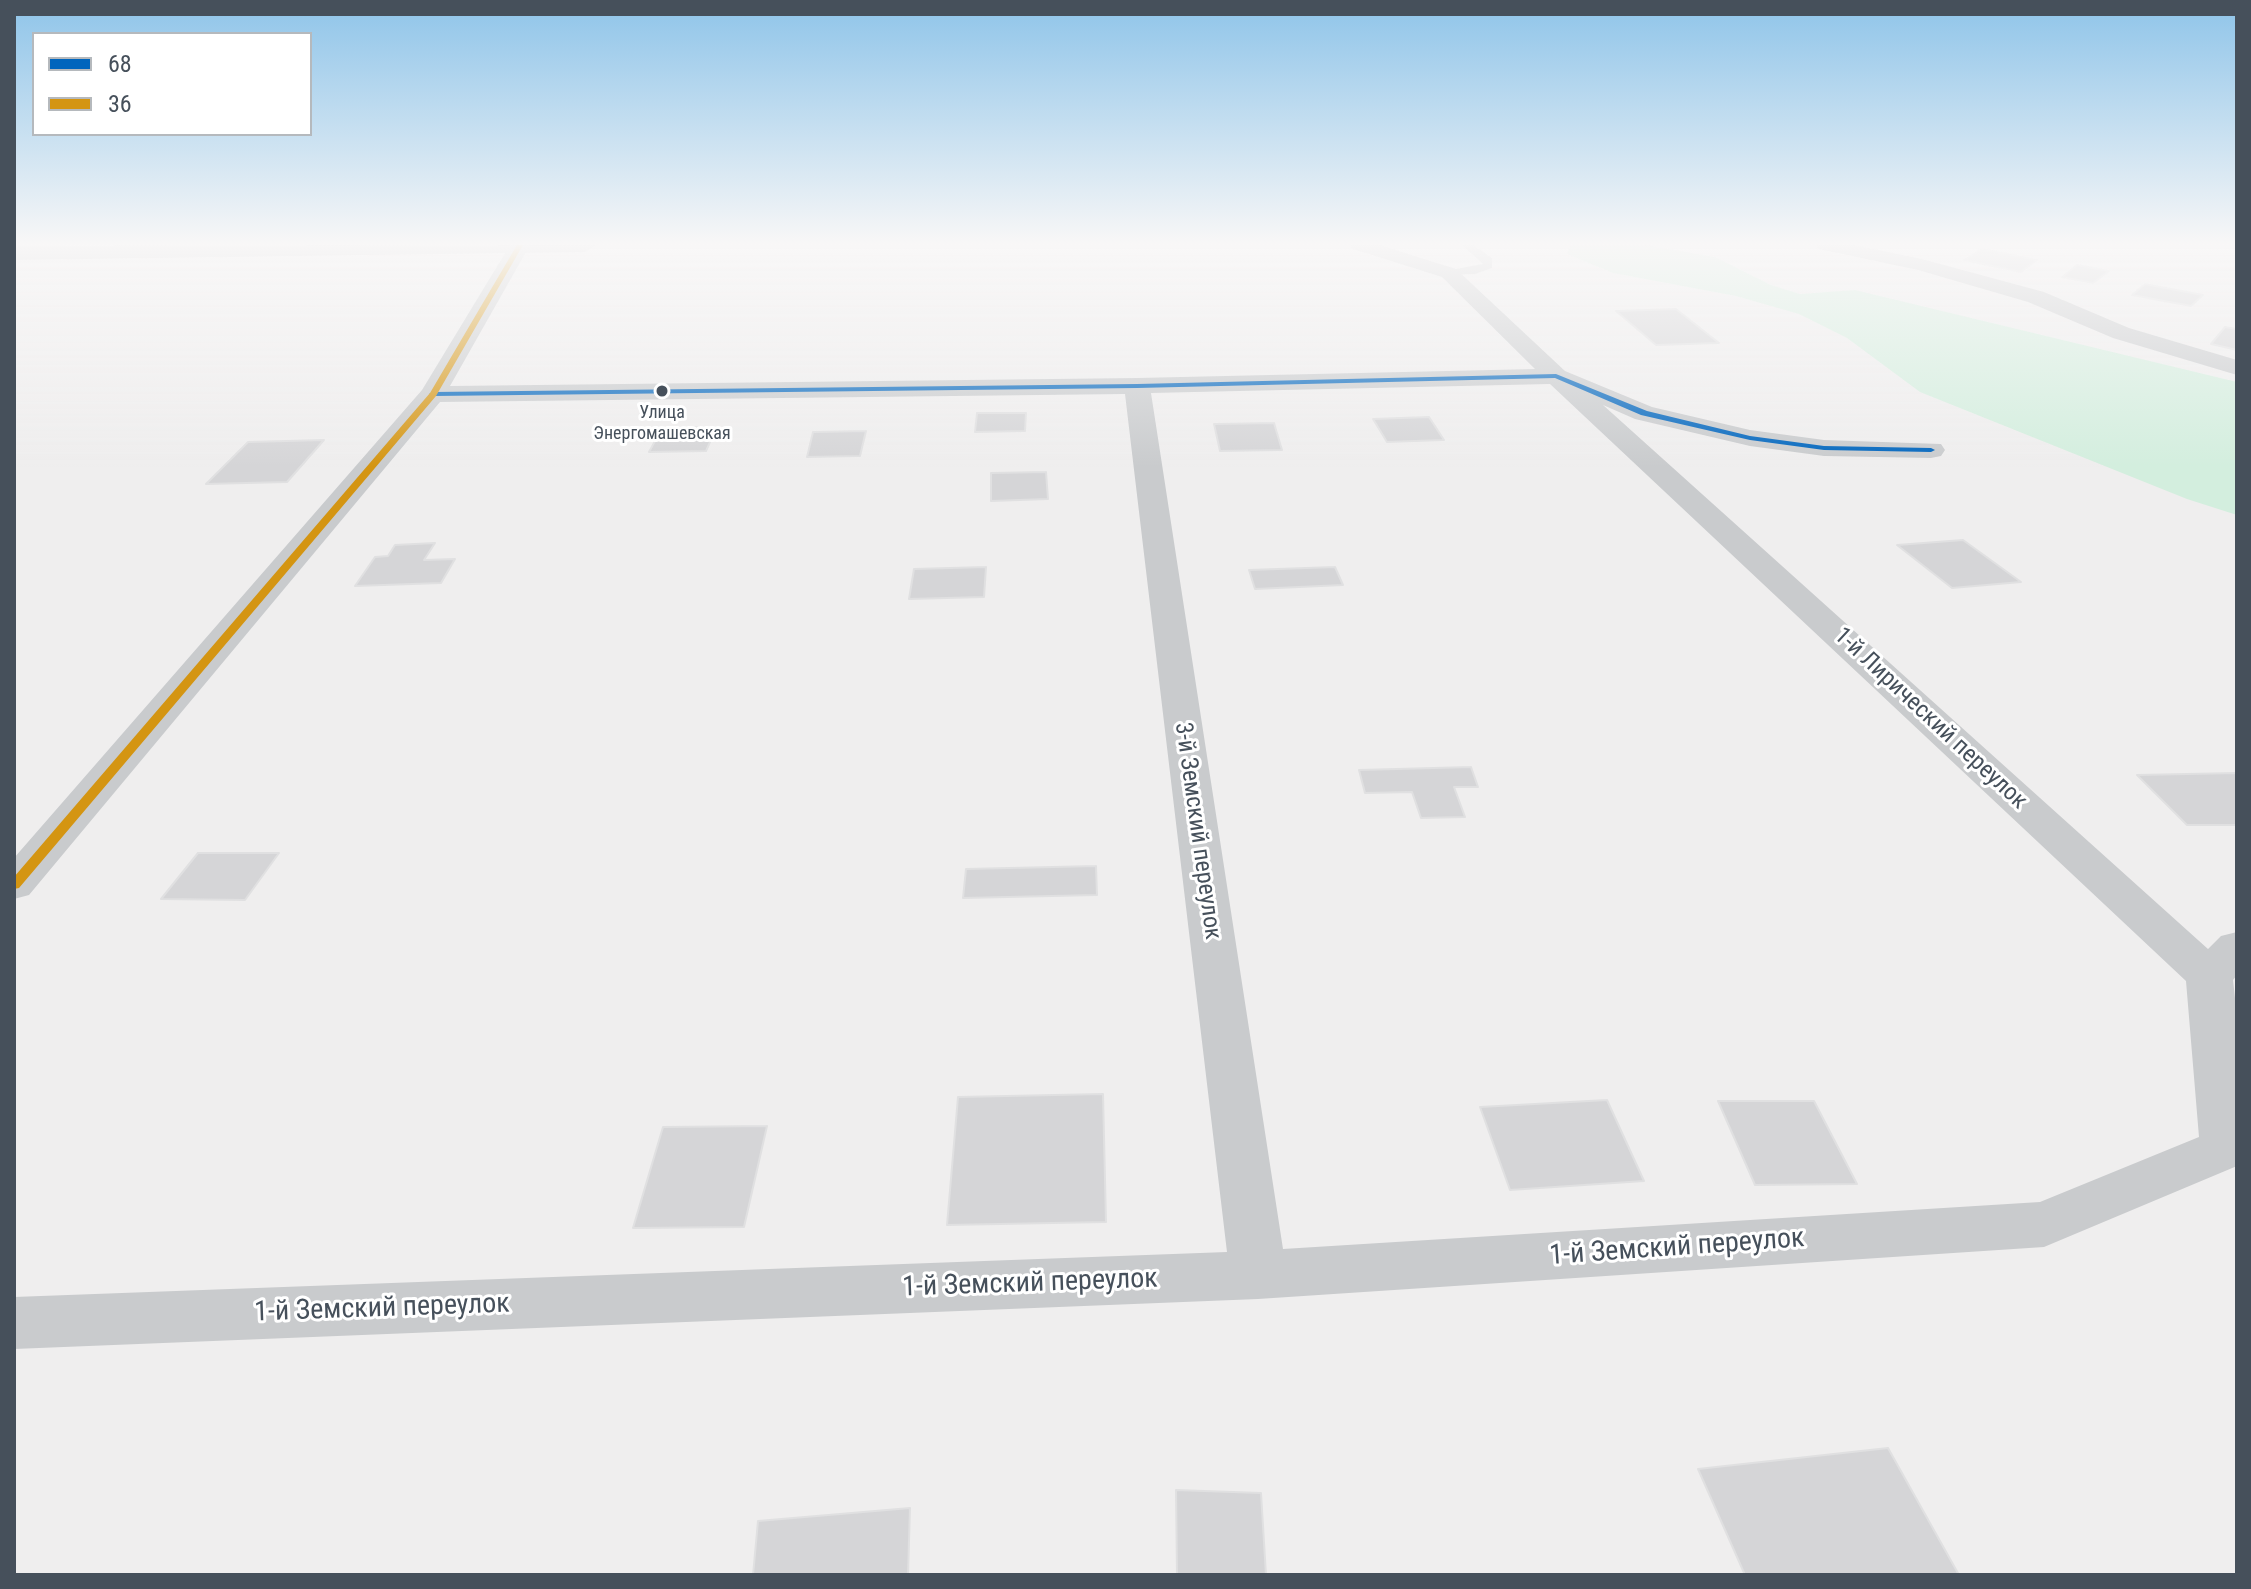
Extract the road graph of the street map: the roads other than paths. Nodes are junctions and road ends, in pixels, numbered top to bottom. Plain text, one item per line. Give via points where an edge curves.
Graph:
1 (477, 319) edge
2 (1508, 319) edge
3 (2088, 319) edge
4 (2237, 368) edge
5 (1556, 376) junction
6 (1137, 386) junction
7 (433, 394) junction
8 (1931, 450) dead end
9 (14, 885) edge
10 (2223, 961) edge
11 (2044, 1224) joint
12 (1258, 1275) junction
13 (14, 1323) edge

1 - 7 street
2 - 5 street, 1-й Лирический переулок
3 - 4 street
5 - 6 street
5 - 8 street via 1644,413 1750,438 1824,448
5 - 10 street, 1-й Лирический переулок
6 - 7 street
6 - 12 street, 3-й Земский переулок
7 - 9 street
10 - 11 street, 1-й Лирический переулок via 2226,1148
11 - 12 street, 1-й Земский переулок
12 - 13 street, 1-й Земский переулок

